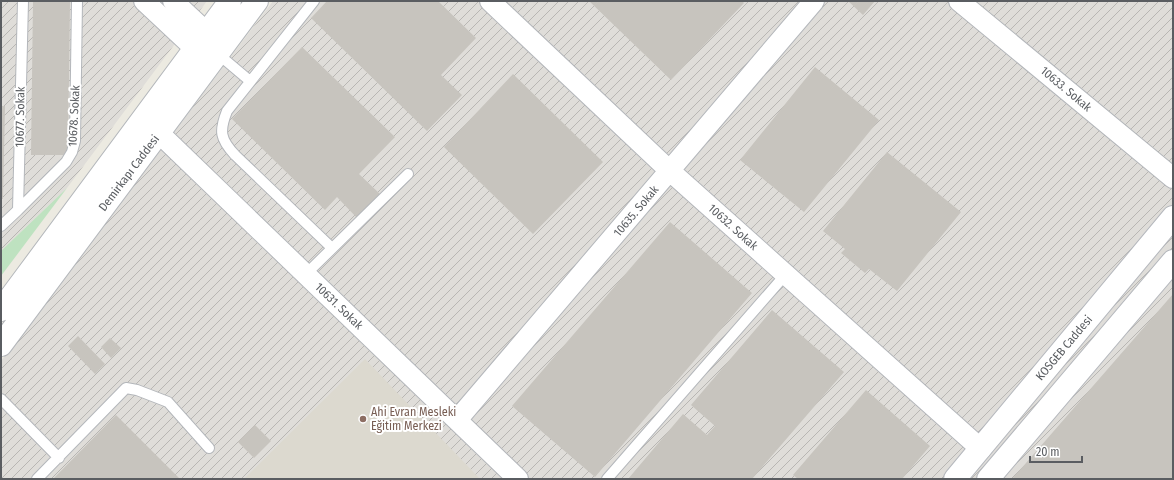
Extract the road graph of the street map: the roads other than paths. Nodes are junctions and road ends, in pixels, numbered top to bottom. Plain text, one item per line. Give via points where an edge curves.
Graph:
1 (23, 1) edge
2 (77, 1) edge
3 (144, 1) edge
4 (173, 1) edge
5 (230, 1) edge
6 (257, 1) edge
7 (314, 1) edge
8 (490, 1) edge
9 (814, 1) edge
10 (959, 1) edge
11 (201, 41) junction
12 (217, 55) junction
13 (250, 81) junction
14 (160, 133) junction
15 (670, 171) junction
16 (408, 174) dead end
17 (1173, 178) edge
18 (18, 210) junction
19 (1173, 217) edge
20 (1, 226) edge
21 (332, 248) junction
22 (1173, 261) edge
23 (306, 274) junction
24 (786, 274) junction
25 (1, 310) edge
26 (1, 345) edge
27 (1, 399) edge
28 (457, 420) junction
29 (209, 448) dead end
30 (981, 449) junction
31 (59, 458) junction
32 (37, 479) edge
33 (518, 479) edge
34 (607, 479) edge
35 (955, 479) edge
36 (988, 479) edge

1 - 18 lane, 10677. Sokak
2 - 18 lane, 10678. Sokak via 75,141 72,152 66,162
3 - 11 street
4 - 11 street
5 - 11 street, Demirkapı Caddesi
6 - 12 street, Demirkapı Caddesi
7 - 13 lane
8 - 15 street, 10632. Sokak
9 - 15 street, 10635. Sokak
10 - 17 street, 10633. Sokak
11 - 12 street
11 - 25 street, Demirkapı Caddesi
12 - 13 lane
12 - 14 street, Demirkapı Caddesi
13 - 21 lane via 227,111 222,125 222,136 227,147
14 - 23 street, 10631. Sokak
14 - 26 street, Demirkapı Caddesi
15 - 24 street, 10632. Sokak
15 - 28 street, 10635. Sokak
16 - 21 lane
18 - 20 lane
19 - 30 street, KOSGEB Caddesi
21 - 23 lane
22 - 36 street
23 - 28 street, 10631. Sokak
24 - 30 street, 10632. Sokak
24 - 34 lane
27 - 31 lane
28 - 33 street, 10631. Sokak
29 - 31 lane via 168,402 126,388
30 - 35 street, KOSGEB Caddesi
31 - 32 lane

